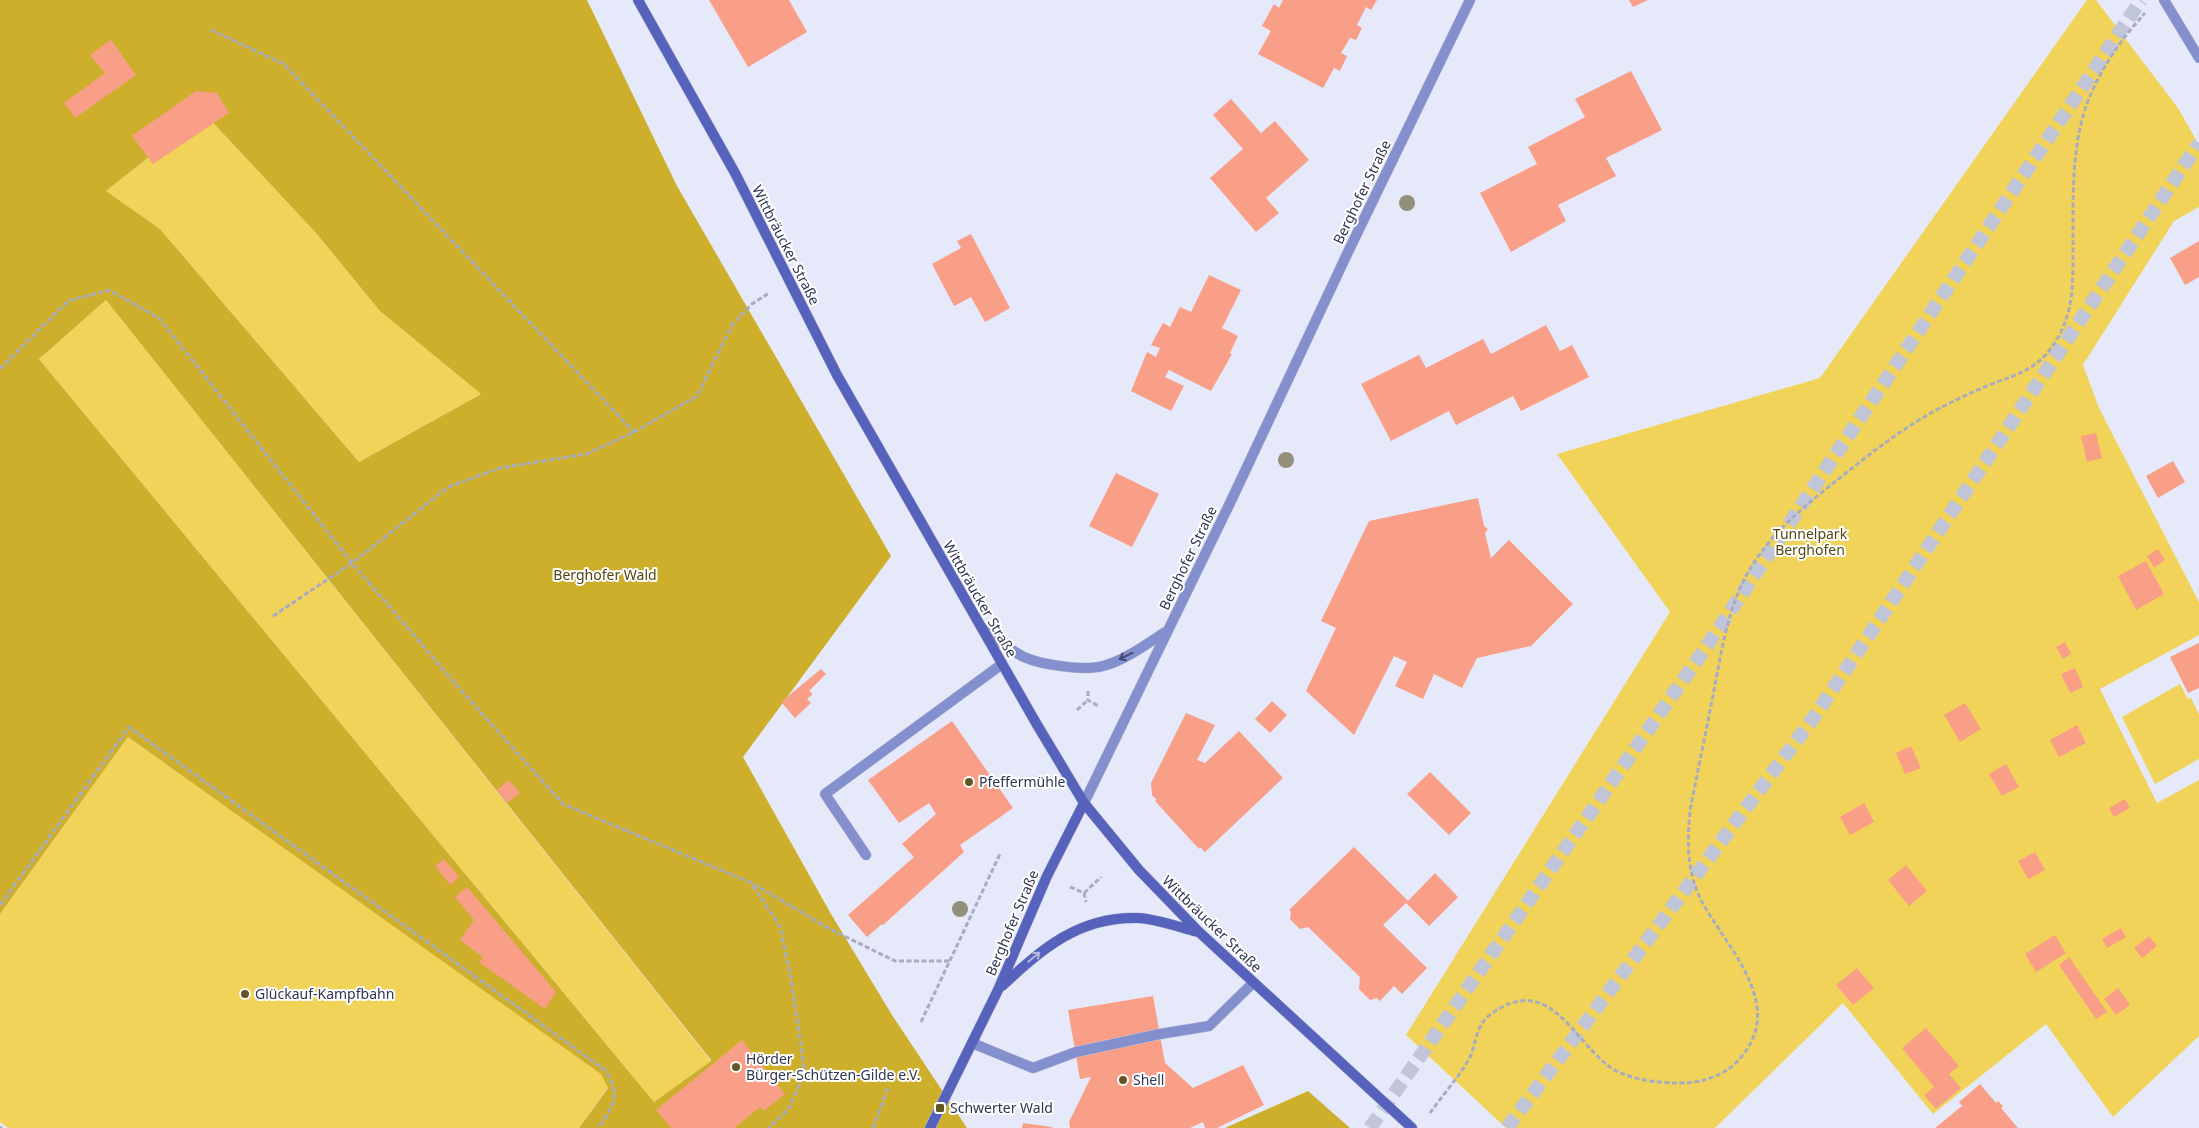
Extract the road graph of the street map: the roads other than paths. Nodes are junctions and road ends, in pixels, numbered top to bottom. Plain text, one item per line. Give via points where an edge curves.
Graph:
1 (638, 0) edge
2 (1470, 0) edge
3 (2164, 0) edge
4 (2199, 58) edge
5 (982, 628) junction
6 (1168, 631) junction
7 (1002, 664) junction
8 (1084, 803) junction
9 (866, 855) dead end
10 (1198, 932) junction
11 (1253, 983) junction
12 (998, 990) junction
13 (972, 1043) junction
14 (930, 1128) edge
15 (1412, 1128) edge

1 - 5 main road, Wittbräucker Straße via 735,173 842,383
2 - 6 street, Berghofer Straße
3 - 4 street
6 -> 5 street via 1140,649 1103,666 1086,668 1024,657
5 - 7 main road, Wittbräucker Straße
6 - 8 street, Berghofer Straße
7 - 8 main road, Wittbräucker Straße
7 - 9 street via 825,794
8 - 10 main road, Wittbräucker Straße via 1138,870
8 - 12 main road, Berghofer Straße via 1047,876
10 - 11 main road, Wittbräucker Straße
12 -> 10 main road via 1033,958 1065,935 1113,919 1139,918
11 - 13 street via 1209,1026 1076,1052 1033,1068
11 - 15 main road, Wittbräucker Straße
12 - 13 main road, Berghofer Straße
13 - 14 main road, Berghofer Straße

